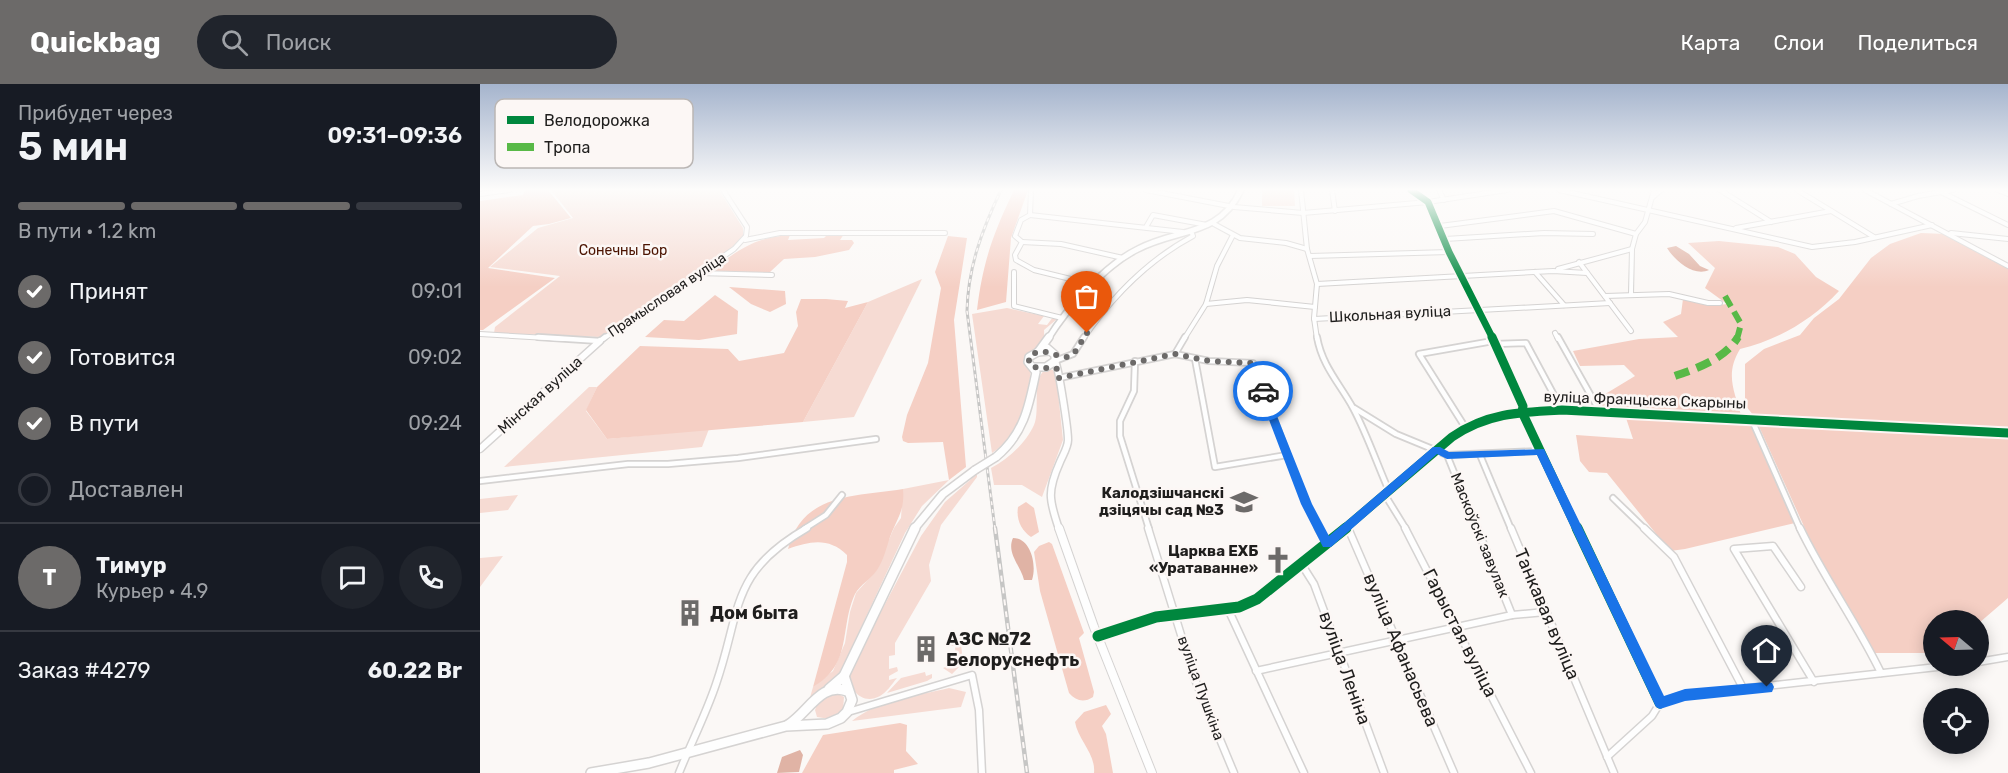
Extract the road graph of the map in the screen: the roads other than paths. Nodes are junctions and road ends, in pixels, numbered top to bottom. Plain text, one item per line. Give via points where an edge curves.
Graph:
1 (744, 222) edge
2 (1020, 222) edge
3 (1099, 222) edge
4 (1149, 222) edge
5 (1198, 222) edge
6 (1214, 222) edge
7 (1304, 222) edge
8 (1438, 222) edge
9 (1469, 222) edge
10 (1594, 222) edge
11 (1645, 222) edge
12 (1702, 222) edge
13 (1771, 222) edge
14 (1850, 222) edge
15 (1926, 222) edge
16 (1211, 225) junction
17 (1932, 225) junction
18 (1440, 226) junction
19 (1146, 227) junction
20 (1733, 229) junction
21 (1188, 232) junction
22 (945, 233) dead end
23 (1947, 233) junction
24 (1593, 234) dead end
25 (1636, 234) junction
26 (1233, 236) junction
27 (1875, 237) junction
28 (2008, 238) edge
29 (1445, 239) junction
30 (744, 240) junction
31 (1022, 242) junction
32 (1307, 249) junction
33 (1632, 249) junction
34 (1449, 252) junction
35 (1310, 256) junction
36 (1123, 258) junction
37 (1579, 262) junction
38 (2008, 266) edge
39 (1552, 271) junction
40 (1014, 272) dead end
41 (1535, 272) junction
42 (697, 273) junction
43 (1587, 273) junction
44 (772, 274) dead end
45 (1460, 275) junction
46 (1317, 284) junction
47 (1095, 285) junction
48 (1631, 294) junction
49 (1605, 296) junction
50 (1610, 303) junction
51 (1720, 303) dead end
52 (1206, 304) junction
53 (1564, 305) junction
54 (1480, 309) junction
55 (1315, 310) junction
56 (1327, 317) junction
57 (1062, 318) junction
58 (1314, 319) junction
59 (1631, 331) dead end
60 (1555, 333) dead end
61 (480, 334) edge
62 (600, 341) junction
63 (1045, 342) junction
64 (1494, 343) junction
65 (1038, 352) junction
66 (1175, 354) junction
67 (1192, 358) junction
68 (1054, 359) junction
69 (1135, 361) junction
70 (1035, 370) junction
71 (1059, 378) junction
72 (1353, 408) junction
73 (1562, 410) junction
74 (1599, 410) junction
75 (1522, 412) junction
76 (1751, 418) junction
77 (1465, 427) junction
78 (2008, 433) edge
79 (876, 439) dead end
80 (480, 449) edge
81 (1436, 449) junction
82 (1540, 451) junction
83 (1287, 455) junction
84 (1447, 455) junction
85 (1480, 455) junction
86 (480, 482) edge
87 (1387, 493) junction
88 (842, 495) dead end
89 (1613, 498) dead end
90 (1347, 527) junction
91 (1327, 544) junction
92 (1302, 565) junction
93 (1801, 587) dead end
94 (1228, 609) junction
95 (1545, 612) junction
96 (1174, 614) junction
97 (1512, 615) junction
98 (1455, 626) junction
99 (1098, 636) junction
100 (1397, 639) junction
101 (1341, 653) junction
102 (2008, 657) edge
103 (1989, 660) edge
104 (1923, 669) edge
105 (1256, 671) junction
106 (1881, 673) junction
107 (843, 676) junction
108 (1814, 682) junction
109 (829, 689) junction
110 (847, 690) junction
111 (1744, 690) junction
112 (852, 700) junction
113 (1660, 703) junction
114 (870, 704) junction
115 (809, 709) junction
116 (847, 712) junction
117 (814, 723) junction
118 (786, 726) junction
119 (685, 753) junction
120 (1607, 757) junction
121 (679, 771) edge
122 (591, 773) edge
123 (982, 773) edge
124 (1152, 773) edge
125 (1234, 773) edge
126 (1304, 773) edge
127 (1383, 773) edge
128 (1454, 773) edge
129 (1532, 773) edge
130 (1614, 773) edge

1 - 30 street via 747,227
2 - 31 street via 1015,236
3 - 19 street
4 - 19 street
5 - 16 street
6 - 16 main road
7 - 32 street
8 - 18 street
9 - 18 street
10 - 25 street
11 - 25 street
12 - 20 street
13 - 20 street
14 - 27 street
15 - 17 street
16 - 21 main road
16 - 26 street
17 - 23 street
17 - 27 street
18 - 29 street
19 - 21 street
20 - 27 street via 1812,247
21 - 36 main road via 1139,247
21 - 68 street via 1192,236 1169,249 1113,298 1073,354
22 - 30 street via 780,233
23 - 28 street
23 - 38 street
24 - 29 street
25 - 33 street
26 - 32 street
26 - 52 street via 1217,266
29 - 34 street
30 - 42 street, Прамысловая вуліца
31 - 36 street via 1061,244
31 - 47 street via 1016,260 1034,270
32 - 35 street
33 - 37 street
33 - 48 street
34 - 35 street
34 - 45 street
35 - 46 street
36 - 47 main road
37 - 39 street
37 - 43 street
39 - 41 street
39 - 43 street
40 - 57 street via 1014,306
41 - 45 street
41 - 53 street
42 - 44 street
42 - 62 street, Прамысловая вуліца
43 - 49 street
45 - 46 street
45 - 54 street
46 - 55 street
47 - 57 main road
48 - 49 street
48 - 51 street via 1669,294
49 - 50 street
50 - 53 street, Школьная вуліца
50 - 59 street
52 - 55 street via 1247,300
52 - 66 street
53 - 54 street, Школьная вуліца
54 - 56 street, Школьная вуліца
54 - 64 street
55 - 56 street
55 - 58 street
56 - 58 street, Школьная вуліца
57 - 63 main road
58 - 72 street via 1319,349 1329,373
60 - 74 street
61 - 62 street
62 - 80 street, Мінская вуліца
63 - 65 main road
63 - 68 main road
64 - 73 street via 1526,343
64 - 75 street via 1523,406
64 - 77 street via 1462,344 1446,351 1419,354
65 - 68 main road
65 - 70 main road via 1028,359
66 - 67 street
66 - 69 street
67 - 83 street via 1253,363
67 - 83 street via 1215,467
68 - 70 main road
68 - 71 street
69 - 71 street
69 - 96 street, вуліца Пушкіна via 1134,391 1120,421 1120,436
70 - 107 main road, bridge via 1022,430 1011,446 951,486 916,525
71 - 99 street via 1067,433 1049,501
72 - 81 street via 1396,434
72 - 87 street, Гарыстая вуліца
73 - 74 street, вуліца Францыска Скарыны
73 - 75 street, вуліца Францыска Скарыны
74 - 76 street, вуліца Францыска Скарыны
75 - 77 street, вуліца Францыска Скарыны
75 - 82 street
76 - 78 street, вуліца Францыска Скарыны
76 - 106 street via 1813,555
77 - 81 street, вуліца Францыска Скарыны
79 - 86 street via 738,458 628,464
81 - 84 street
81 - 87 street, вуліца Францыска Скарыны
82 - 85 street
82 - 113 street
83 - 91 street
84 - 85 street
84 - 97 street, Маскоўскі завулак
85 - 95 street, Танкавая вуліца
87 - 90 street, вуліца Францыска Скарыны
87 - 98 street, Гарыстая вуліца
88 - 119 street via 829,514 765,558 745,584 717,683
89 - 111 street via 1674,557
90 - 91 street, вуліца Францыска Скарыны
90 - 100 street, вуліца Афанасьева
91 - 92 street, вуліца Францыска Скарыны
92 - 94 street, вуліца Францыска Скарыны via 1257,599
92 - 101 street, вуліца Леніна via 1314,584
93 - 108 street via 1773,546 1734,549
94 - 96 street, вуліца Францыска Скарыны
94 - 105 street
95 - 97 street
95 - 120 street, Танкавая вуліца
96 - 99 street, вуліца Францыска Скарыны
96 - 125 street, вуліца Пушкіна via 1194,677
97 - 98 street
98 - 100 street
98 - 129 street, Гарыстая вуліца
99 - 124 street
100 - 101 street
100 - 128 street, вуліца Афанасьева
101 - 105 street
101 - 127 street, вуліца Леніна
102 - 103 street
104 - 106 street
105 - 126 street
106 - 108 street
107 - 109 main road
107 - 110 main road
108 - 111 street
109 - 110 main road
109 - 115 main road via 816,697
110 - 112 main road
111 - 113 street via 1685,695
112 - 114 street
112 - 116 main road
113 - 120 street via 1652,716
114 - 116 street
114 - 123 street via 972,675
115 - 117 main road
115 - 118 main road
116 - 117 main road via 834,722
117 - 118 main road
118 - 119 main road
119 - 121 street
119 - 122 main road
120 - 130 street, Танкавая вуліца

